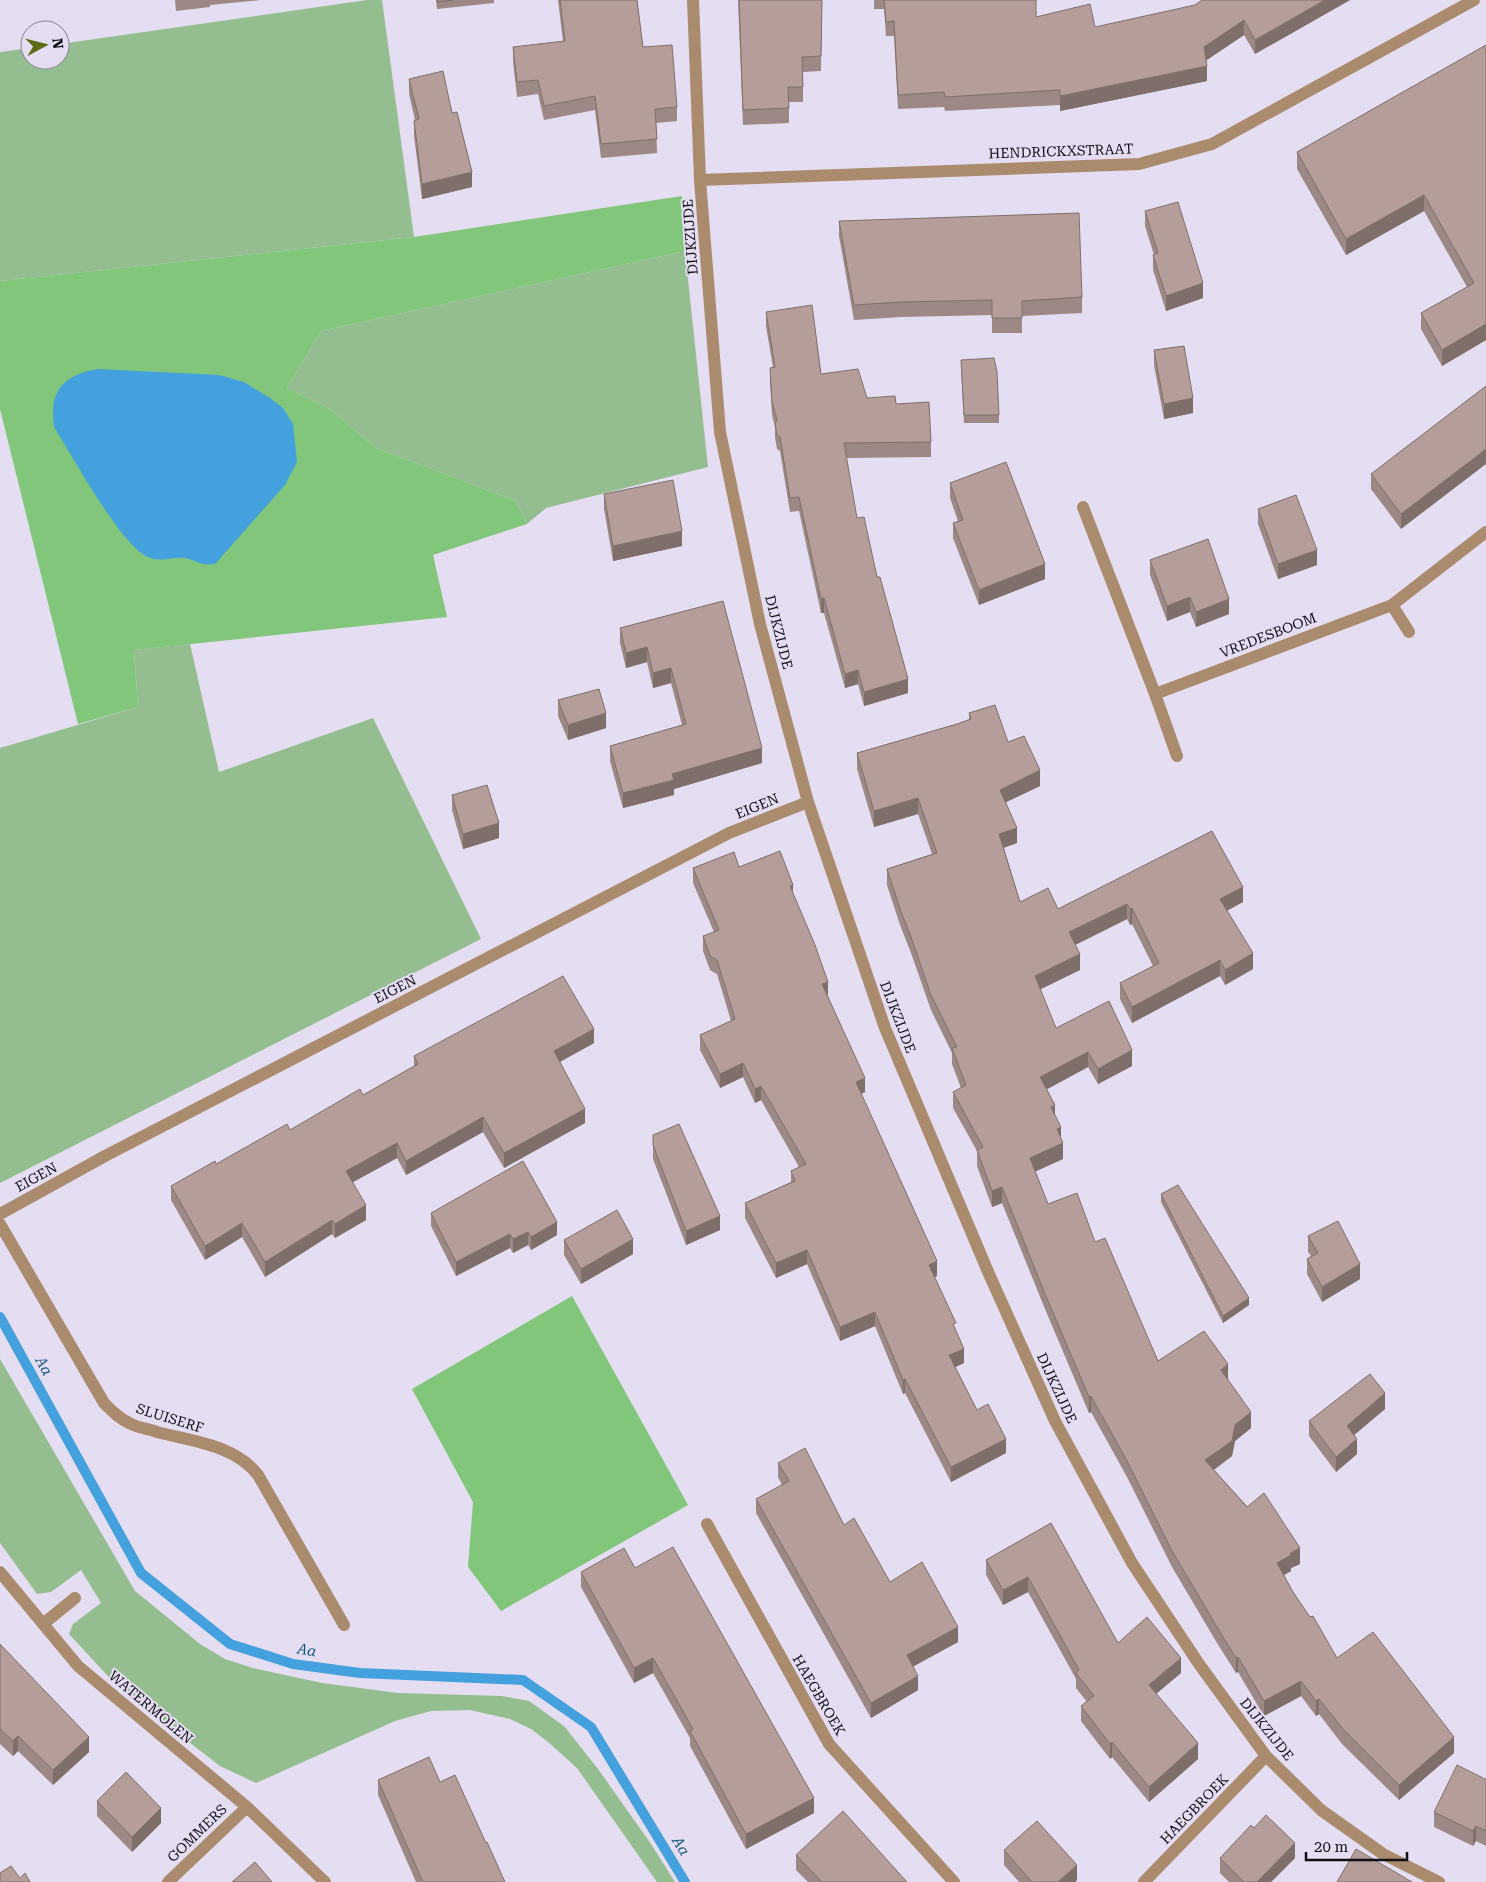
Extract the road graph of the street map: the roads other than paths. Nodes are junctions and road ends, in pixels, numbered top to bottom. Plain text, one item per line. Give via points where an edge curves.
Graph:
1 (693, 0) edge
2 (1474, 0) edge
3 (700, 180) junction
4 (1083, 507) dead end
5 (1486, 532) edge
6 (1392, 605) junction
7 (1409, 632) dead end
8 (1154, 694) junction
9 (1177, 756) dead end
10 (808, 802) junction
11 (0, 1214) edge
12 (0, 1224) edge
13 (707, 1524) dead end
14 (0, 1572) edge
15 (76, 1598) dead end
16 (43, 1624) junction
17 (344, 1625) dead end
18 (1266, 1756) junction
19 (247, 1807) junction
20 (168, 1882) edge
21 (326, 1882) edge
22 (954, 1882) edge
23 (1144, 1882) edge
24 (1439, 1882) edge

1 - 3 street, DIJKZIJDE
2 - 3 street, HENDRICKXSTRAAT via 1212,144 1139,164
3 - 10 street, DIJKZIJDE via 720,432 760,624
4 - 8 street
5 - 6 street, VREDESBOOM
6 - 7 street
6 - 8 street, VREDESBOOM
8 - 9 street
10 - 11 street, EIGEN via 720,838 105,1156
10 - 18 street, DIJKZIJDE via 885,1028 1055,1422 1132,1563 1199,1664
12 - 17 street, SLUISERF via 104,1403 116,1416 133,1425 224,1450 250,1465
13 - 22 street, HAEGBROEK via 829,1744
14 - 16 street, WATERMOLEN
15 - 16 street
16 - 19 street, WATERMOLEN via 78,1666
18 - 23 street, HAEGBROEK
18 - 24 street, DIJKZIJDE via 1321,1810 1383,1854
19 - 20 street, GOMMERS
19 - 21 street, WATERMOLEN

